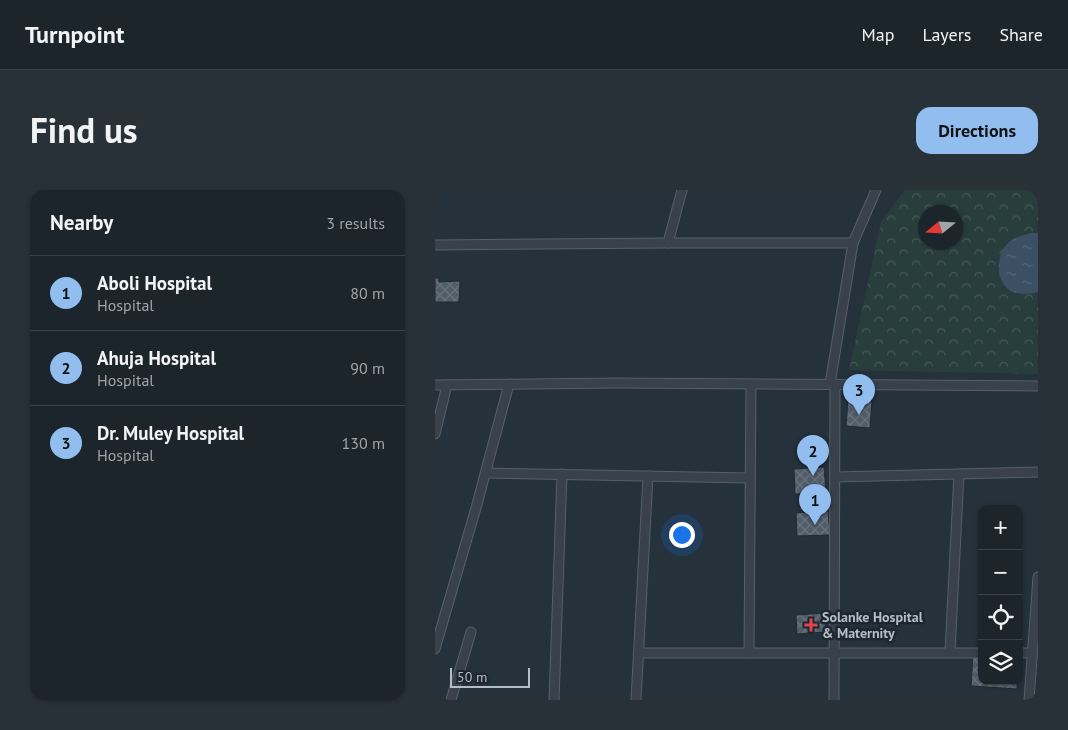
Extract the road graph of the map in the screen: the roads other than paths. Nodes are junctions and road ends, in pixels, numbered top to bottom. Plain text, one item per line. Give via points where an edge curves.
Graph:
1 (682, 190) edge
2 (876, 190) edge
3 (668, 243) junction
4 (853, 243) junction
5 (435, 245) edge
6 (509, 384) junction
7 (751, 384) junction
8 (832, 384) junction
9 (435, 385) edge
10 (447, 385) junction
11 (1038, 386) edge
12 (435, 434) edge
13 (1038, 472) edge
14 (486, 473) junction
15 (562, 474) junction
16 (959, 474) junction
17 (648, 476) junction
18 (835, 476) junction
19 (750, 478) junction
20 (1038, 577) edge
21 (471, 632) dead end
22 (435, 649) edge
23 (834, 652) junction
24 (950, 652) junction
25 (639, 653) junction
26 (749, 653) junction
27 (978, 653) edge
28 (1023, 653) edge
29 (1032, 653) junction
30 (451, 700) edge
31 (554, 700) edge
32 (636, 700) edge
33 (834, 700) edge
34 (1029, 700) edge

1 - 3 street
2 - 4 street
3 - 4 street
3 - 5 street
4 - 8 street
6 - 7 street
6 - 10 street
6 - 14 street
7 - 8 street
7 - 19 street
8 - 11 street
8 - 18 street
9 - 10 street
10 - 12 street
13 - 16 street
14 - 15 street
14 - 22 street
15 - 17 street
15 - 31 street
16 - 18 street
16 - 24 street
17 - 19 street
17 - 25 street
18 - 23 street
19 - 26 street
20 - 29 street
21 - 30 street
23 - 24 street
23 - 26 street
23 - 33 street
24 - 27 street
25 - 26 street
25 - 32 street
28 - 29 street
29 - 34 street

